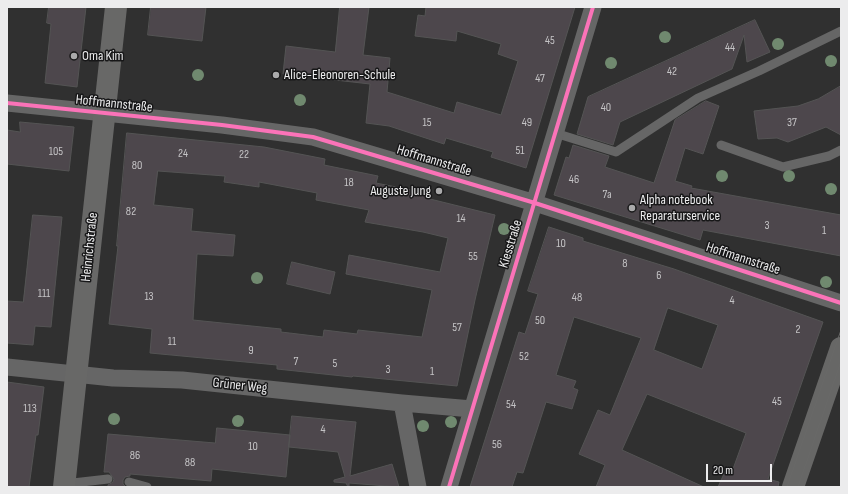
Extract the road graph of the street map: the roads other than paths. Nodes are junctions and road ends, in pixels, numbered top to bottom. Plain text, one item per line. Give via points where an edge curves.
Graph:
1 (116, 7) edge
2 (593, 7) edge
3 (841, 31) edge
4 (7, 103) edge
5 (105, 114) junction
6 (555, 133) junction
7 (720, 145) dead end
8 (841, 150) edge
9 (535, 203) junction
10 (841, 302) edge
11 (840, 355) edge
12 (7, 367) edge
13 (76, 374) junction
14 (402, 403) junction
15 (472, 408) junction
16 (108, 478) dead end
17 (129, 482) dead end
18 (64, 486) edge
19 (147, 487) edge
20 (418, 487) edge
21 (449, 487) edge
22 (793, 487) edge

1 - 5 main road, Heinrichstraße
2 - 6 street, Kiesstraße
3 - 6 lane via 759,72 698,98 616,152
4 - 5 street, Hoffmannstraße
5 - 9 street, Hoffmannstraße via 313,137
5 - 13 main road, Heinrichstraße
6 - 9 street, Kiesstraße
7 - 8 lane via 783,167 829,156
9 - 10 street, Hoffmannstraße
9 - 15 street, Kiesstraße
11 - 22 main road
12 - 13 street, Grüner Weg
13 - 14 street, Grüner Weg via 182,380
13 - 18 main road, Heinrichstraße
14 - 15 street, Grüner Weg
14 - 20 street
15 - 21 street, Kiesstraße
16 - 18 lane
17 - 19 lane

